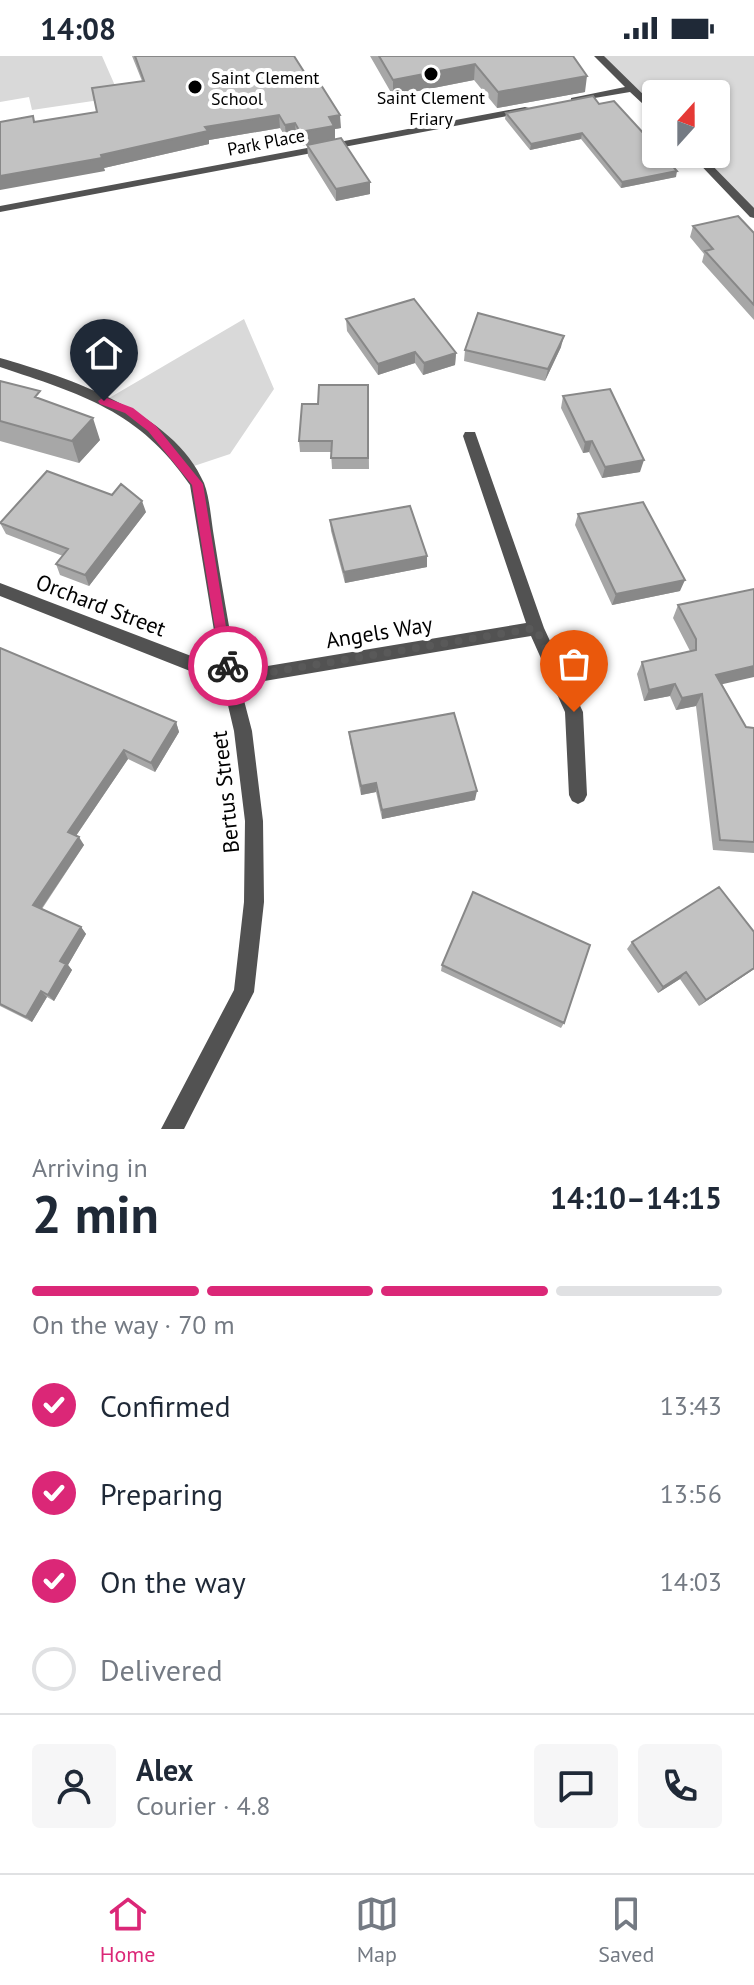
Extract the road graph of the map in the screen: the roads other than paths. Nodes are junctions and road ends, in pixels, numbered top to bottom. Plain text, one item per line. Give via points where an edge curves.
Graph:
1 (599, 56) edge
2 (632, 89) junction
3 (642, 99) edge
4 (554, 104) edge
5 (540, 107) edge
6 (709, 168) edge
7 (0, 209) edge
8 (754, 215) edge
9 (0, 362) edge
10 (470, 436) dead end
11 (0, 589) edge
12 (536, 628) junction
13 (230, 679) junction
14 (578, 795) dead end
15 (172, 1129) edge

1 - 2 street
2 - 3 street
2 - 4 street
5 - 7 street, Park Place
6 - 8 street
9 - 13 street, Bertus Street via 129,410 188,468 197,484
10 - 12 street
11 - 13 street, Orchard Street
12 - 13 street, Angels Way
12 - 14 street via 574,712
13 - 15 street, Bertus Street via 243,731 254,821 254,902 244,992

